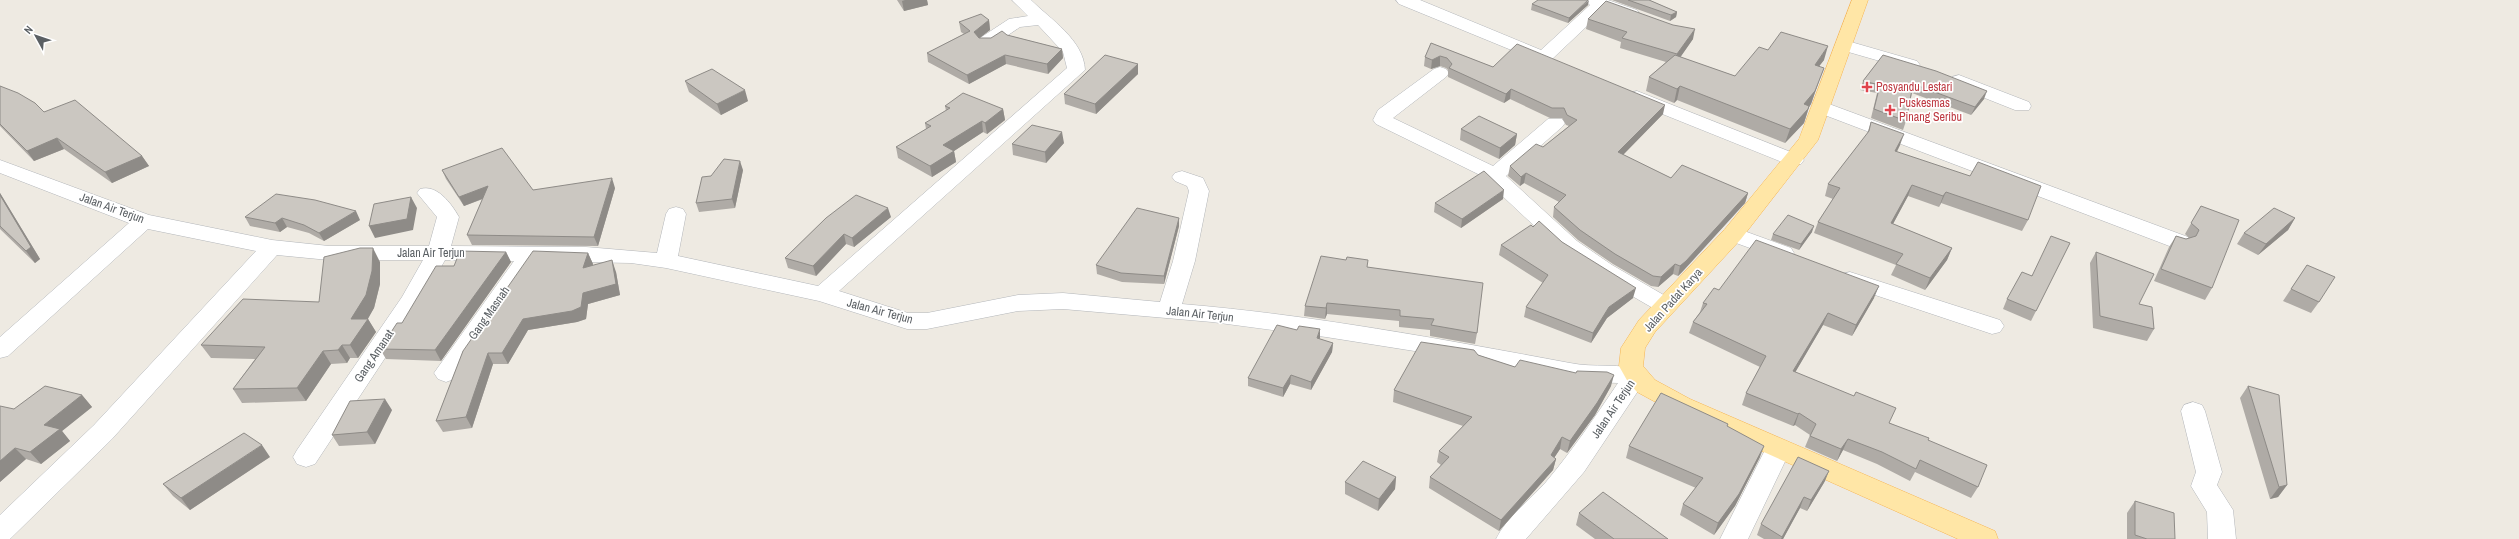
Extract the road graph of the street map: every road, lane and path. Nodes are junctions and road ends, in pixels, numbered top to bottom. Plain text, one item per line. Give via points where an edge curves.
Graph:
1 (1021, 0) edge
2 (1405, 0) edge
3 (1860, 0) edge
4 (1597, 2) edge
5 (1041, 19) junction
6 (1643, 19) edge
7 (986, 42) edge
8 (1844, 45) junction
9 (1440, 73) dead end
10 (1623, 91) edge
11 (2022, 106) dead end
12 (1822, 107) junction
13 (1554, 123) dead end
14 (1794, 160) junction
15 (0, 166) edge
16 (1494, 176) junction
17 (1182, 177) dead end
18 (426, 193) dead end
19 (676, 214) dead end
20 (144, 221) junction
21 (1733, 234) junction
22 (2180, 242) edge
23 (272, 247) junction
24 (438, 253) junction
25 (531, 253) junction
26 (1800, 260) edge
27 (666, 261) junction
28 (1830, 271) edge
29 (822, 294) junction
30 (1666, 306) junction
31 (1168, 311) junction
32 (1992, 326) dead end
33 (0, 350) edge
34 (446, 373) dead end
35 (1636, 376) junction
36 (2193, 411) dead end
37 (1778, 449) junction
38 (306, 457) dead end
39 (0, 532) edge
40 (1509, 539) edge
41 (1734, 539) edge
42 (1985, 539) edge
43 (2222, 539) edge

1 - 5 street
2 - 4 street via 1550,61
3 - 8 main road, Jalan Padat Karya
4 - 6 street
5 - 7 street via 1015,22
5 - 29 street via 1074,56 1076,70
8 - 11 street via 1932,72
8 - 12 main road, Jalan Padat Karya
9 - 16 street via 1385,114 1383,120
10 - 14 street
12 - 14 main road, Jalan Padat Karya via 1808,140
12 - 22 street
13 - 16 street
14 - 21 main road, Jalan Padat Karya
15 - 20 street, Jalan Air Terjun
16 - 30 street via 1569,246
17 - 31 street via 1196,182 1199,191 1184,261
18 - 24 street, Gang Amanat via 448,217
19 - 27 street
20 - 23 street, Jalan Air Terjun
20 - 33 street
21 - 26 street
21 - 30 main road, Jalan Padat Karya
23 - 24 street, Jalan Air Terjun via 329,253
23 - 39 street via 103,432
24 - 25 street, Jalan Air Terjun
24 - 38 street, Gang Amanat via 412,300
25 - 27 street, Jalan Air Terjun via 607,254
25 - 34 street, Gang Masnah
27 - 29 street, Jalan Air Terjun
28 - 32 street
29 - 31 street, Jalan Air Terjun via 916,322 1032,302 1063,301
30 - 35 main road, Jalan Padat Karya via 1633,348 1631,366
31 - 35 street, Jalan Air Terjun via 1326,329 1484,354 1572,372
35 - 37 main road via 1646,386 1680,405
35 - 40 street, Jalan Air Terjun via 1570,470
36 - 43 street via 2209,472 2204,486 2220,510
37 - 41 street
37 - 42 main road

